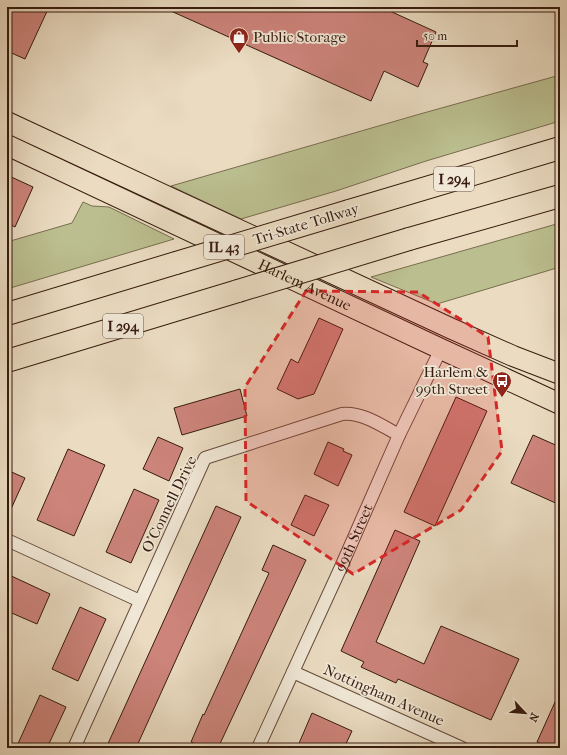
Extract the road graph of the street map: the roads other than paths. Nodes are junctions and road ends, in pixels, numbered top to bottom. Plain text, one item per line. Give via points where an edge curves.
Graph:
1 (7, 122) edge
2 (7, 145) edge
3 (560, 148) edge
4 (560, 196) edge
5 (7, 314) edge
6 (450, 328) junction
7 (441, 350) junction
8 (7, 361) edge
9 (560, 374) edge
10 (560, 404) edge
11 (400, 435) junction
12 (7, 540) edge
13 (140, 601) junction
14 (293, 672) junction
15 (74, 748) edge
16 (258, 748) edge
17 (462, 748) edge

1 - 6 main road, Harlem Avenue / IL 43
2 - 7 main road, Harlem Avenue / IL 43
3 - 5 highway, Tri-State Tollway / I 294, bridge
4 - 8 highway, I 294, bridge
6 - 7 main road, 99th Street
6 - 9 main road, Harlem Avenue / IL 43
7 - 10 main road, Harlem Avenue / IL 43
7 - 11 street, 99th Street
11 - 13 street, O'Connell Drive via 365,417 350,413 205,458
11 - 14 street, 99th Street
12 - 13 street
13 - 15 street, O'Connell Drive
14 - 16 street, 99th Street
14 - 17 street, Nottingham Avenue

